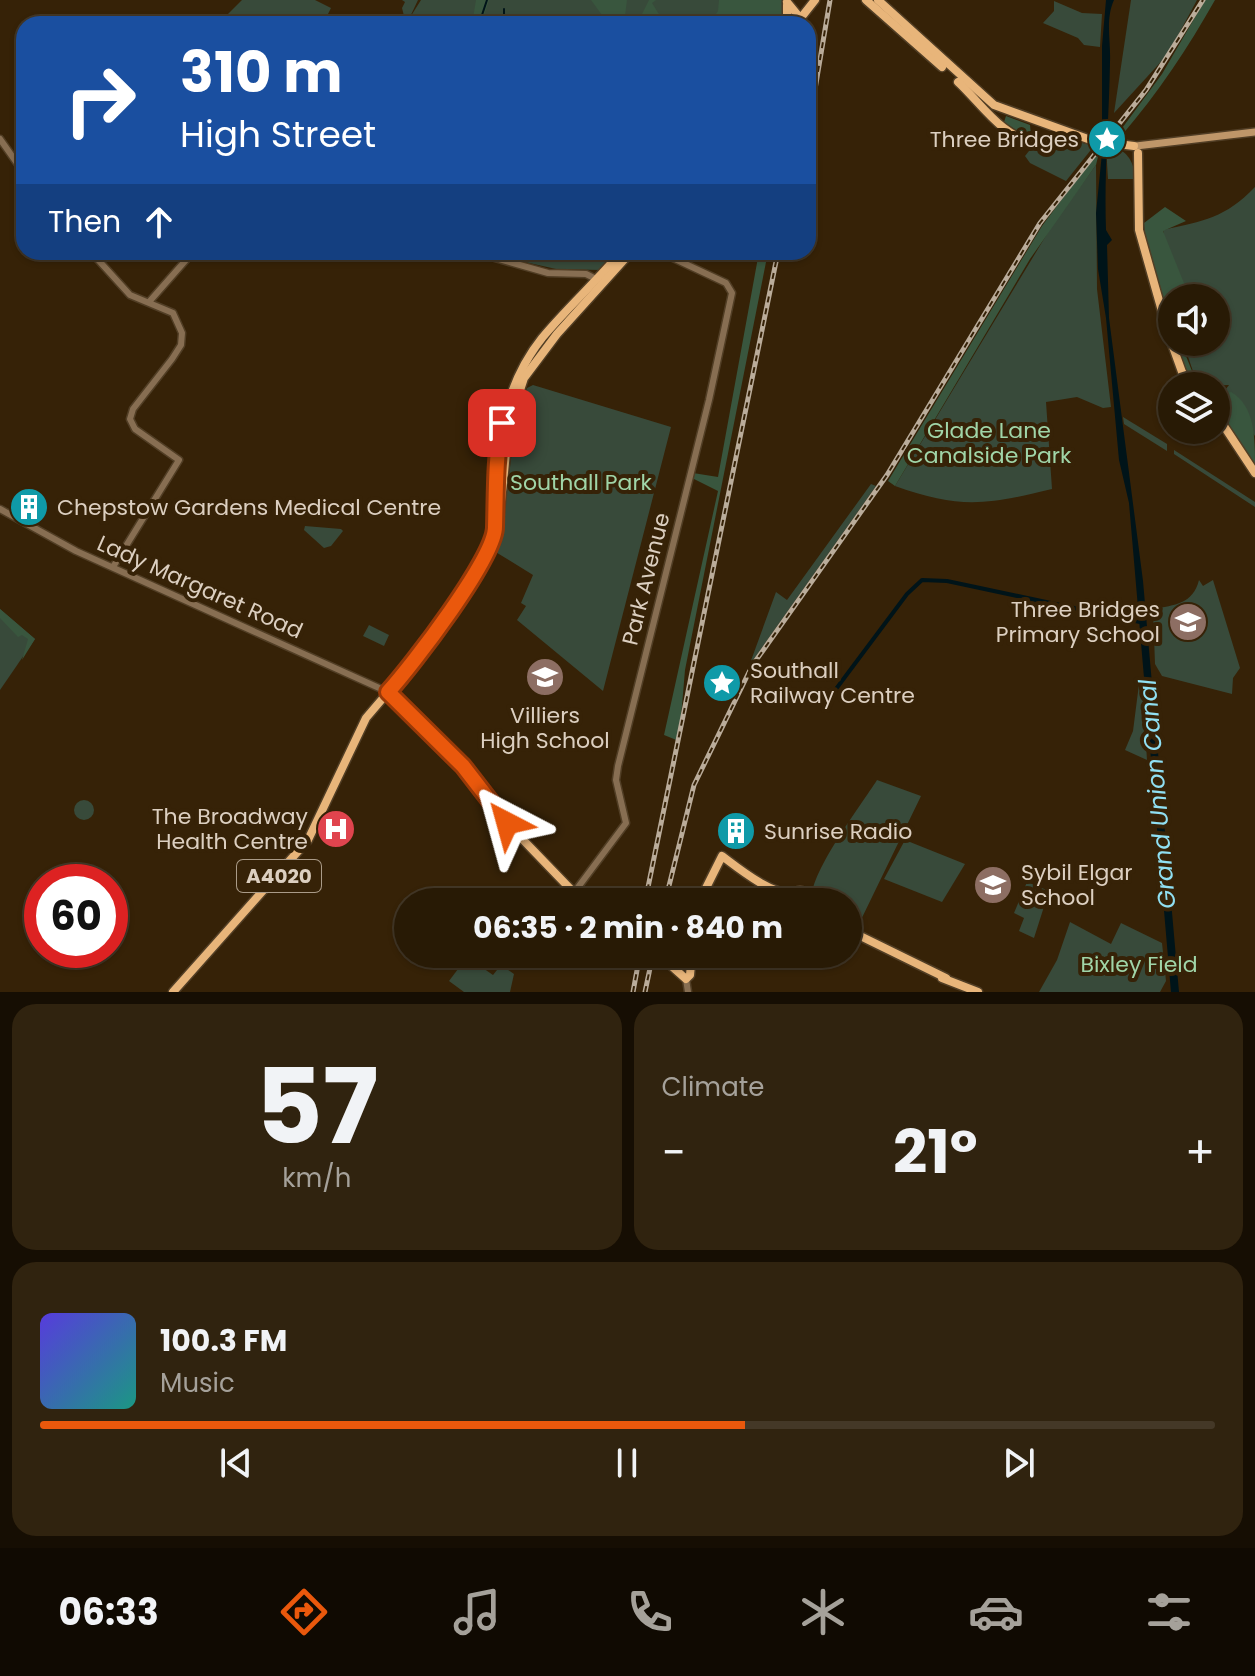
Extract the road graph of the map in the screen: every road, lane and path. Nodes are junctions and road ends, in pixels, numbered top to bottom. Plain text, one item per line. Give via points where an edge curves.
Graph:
1 (817, 0) edge
2 (866, 0) edge
3 (878, 0) edge
4 (801, 16) edge
5 (1006, 111) junction
6 (1032, 121) junction
7 (1001, 125) junction
8 (1255, 132) edge
9 (1074, 136) junction
10 (0, 139) edge
11 (1030, 141) junction
12 (1136, 152) junction
13 (16, 162) edge
14 (98, 260) edge
15 (186, 260) edge
16 (502, 260) edge
17 (616, 260) edge
18 (623, 260) edge
19 (677, 260) edge
20 (601, 282) junction
21 (149, 302) junction
22 (1182, 372) edge
23 (1230, 435) edge
24 (1255, 473) edge
25 (0, 509) edge
26 (113, 567) junction
27 (388, 692) junction
28 (567, 888) edge
29 (577, 888) edge
30 (704, 888) edge
31 (773, 888) edge
32 (862, 937) edge
33 (676, 968) edge
34 (688, 968) edge
35 (686, 974) junction
36 (173, 992) edge
37 (688, 992) edge
38 (978, 992) edge

1 - 4 main road
2 - 7 main road
3 - 5 main road via 975,90
5 - 6 main road
5 - 7 main road
6 - 9 main road
6 - 11 main road via 1036,132
7 - 11 main road
8 - 12 main road via 1149,145
9 - 11 main road
9 - 12 main road, bridge
10 - 13 street
12 - 22 main road via 1139,230
14 - 21 street via 129,294
15 - 21 street
16 - 20 street via 548,273 586,274
17 - 20 main road, A4020
18 - 20 main road, A4020
19 - 29 street, Park Avenue via 726,283 732,293 618,766 626,823
20 - 27 main road, A4020 via 538,351 515,401 501,450 499,521 477,571
21 - 26 street via 175,315 183,337 130,418 135,429 179,460
23 - 24 main road
25 - 26 street, Lady Margaret Road
26 - 27 street, Lady Margaret Road
27 - 28 main road via 440,740 498,814
27 - 36 main road, A4020 via 361,726 308,840
30 - 31 main road via 723,862
32 - 38 main road
33 - 35 main road
34 - 35 main road
35 - 37 street

